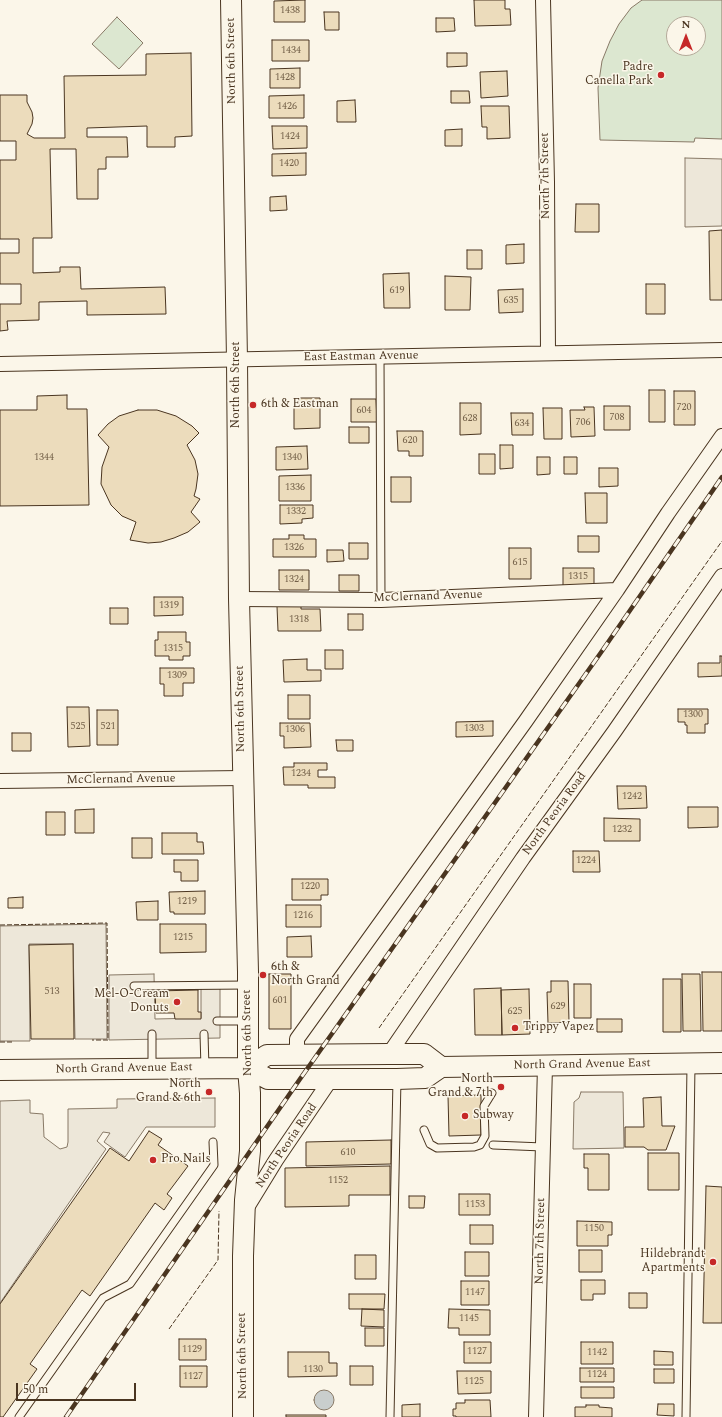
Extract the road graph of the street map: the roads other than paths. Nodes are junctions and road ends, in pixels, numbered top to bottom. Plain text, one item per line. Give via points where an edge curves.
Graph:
1 (231, 0) edge
2 (543, 0) edge
3 (722, 350) edge
4 (548, 353) junction
5 (380, 356) junction
6 (237, 360) junction
7 (0, 364) edge
8 (722, 436) edge
9 (722, 576) edge
10 (617, 590) junction
11 (239, 599) junction
12 (381, 600) junction
13 (242, 778) junction
14 (0, 781) edge
15 (248, 985) junction
16 (134, 986) dead end
17 (216, 1021) dead end
18 (248, 1021) junction
19 (152, 1034) dead end
20 (204, 1034) dead end
21 (297, 1054) junction
22 (389, 1054) junction
23 (691, 1063) junction
24 (722, 1063) edge
25 (545, 1066) junction
26 (441, 1067) junction
27 (205, 1068) junction
28 (248, 1068) junction
29 (152, 1069) junction
30 (0, 1070) edge
31 (397, 1078) junction
32 (331, 1079) junction
33 (492, 1093) dead end
34 (424, 1130) dead end
35 (213, 1142) dead end
36 (493, 1145) dead end
37 (543, 1147) junction
38 (244, 1213) junction
39 (19, 1417) edge
40 (243, 1417) edge
41 (390, 1417) edge
42 (536, 1417) edge
43 (686, 1417) edge

1 - 6 main road, North 6th Street
2 - 4 street, North 7th Street
3 - 4 street, East Eastman Avenue
4 - 5 street, East Eastman Avenue
5 - 6 street, East Eastman Avenue
5 - 12 lane
6 - 7 street, East Eastman Avenue
6 - 11 main road, North 6th Street
8 - 10 street
9 - 22 street, North Peoria Road
10 - 12 street, McClernand Avenue
10 - 21 street via 297,1039
11 - 12 street, McClernand Avenue
11 - 13 main road, North 6th Street
13 - 14 street, McClernand Avenue
13 - 15 main road, North 6th Street
15 - 16 lane
15 - 18 main road, North 6th Street
17 - 18 lane
18 - 28 main road, North 6th Street
19 - 29 lane
20 - 27 lane
21 - 22 main road
21 - 28 main road via 267,1055
22 - 26 main road via 424,1054
23 - 24 main road, North Grand Avenue East
23 - 25 main road, North Grand Avenue East
23 - 43 lane
25 - 26 main road, North Grand Avenue East
25 - 37 street, North 7th Street
26 - 31 main road, North Grand Avenue East via 425,1078
27 - 28 main road, North Grand Avenue East
27 - 29 main road, North Grand Avenue East
28 - 32 main road, North Grand Avenue East via 268,1079
28 - 38 main road, North 6th Street via 250,1151
29 - 30 main road, North Grand Avenue East
31 - 32 main road, North Grand Avenue East
31 - 41 lane
32 - 38 street, North Peoria Road via 276,1160
33 - 34 lane via 484,1106 485,1136 480,1145 437,1148 430,1144
35 - 39 lane via 214,1165 130,1284 103,1298
36 - 37 lane
37 - 42 street, North 7th Street
38 - 40 main road, North 6th Street

